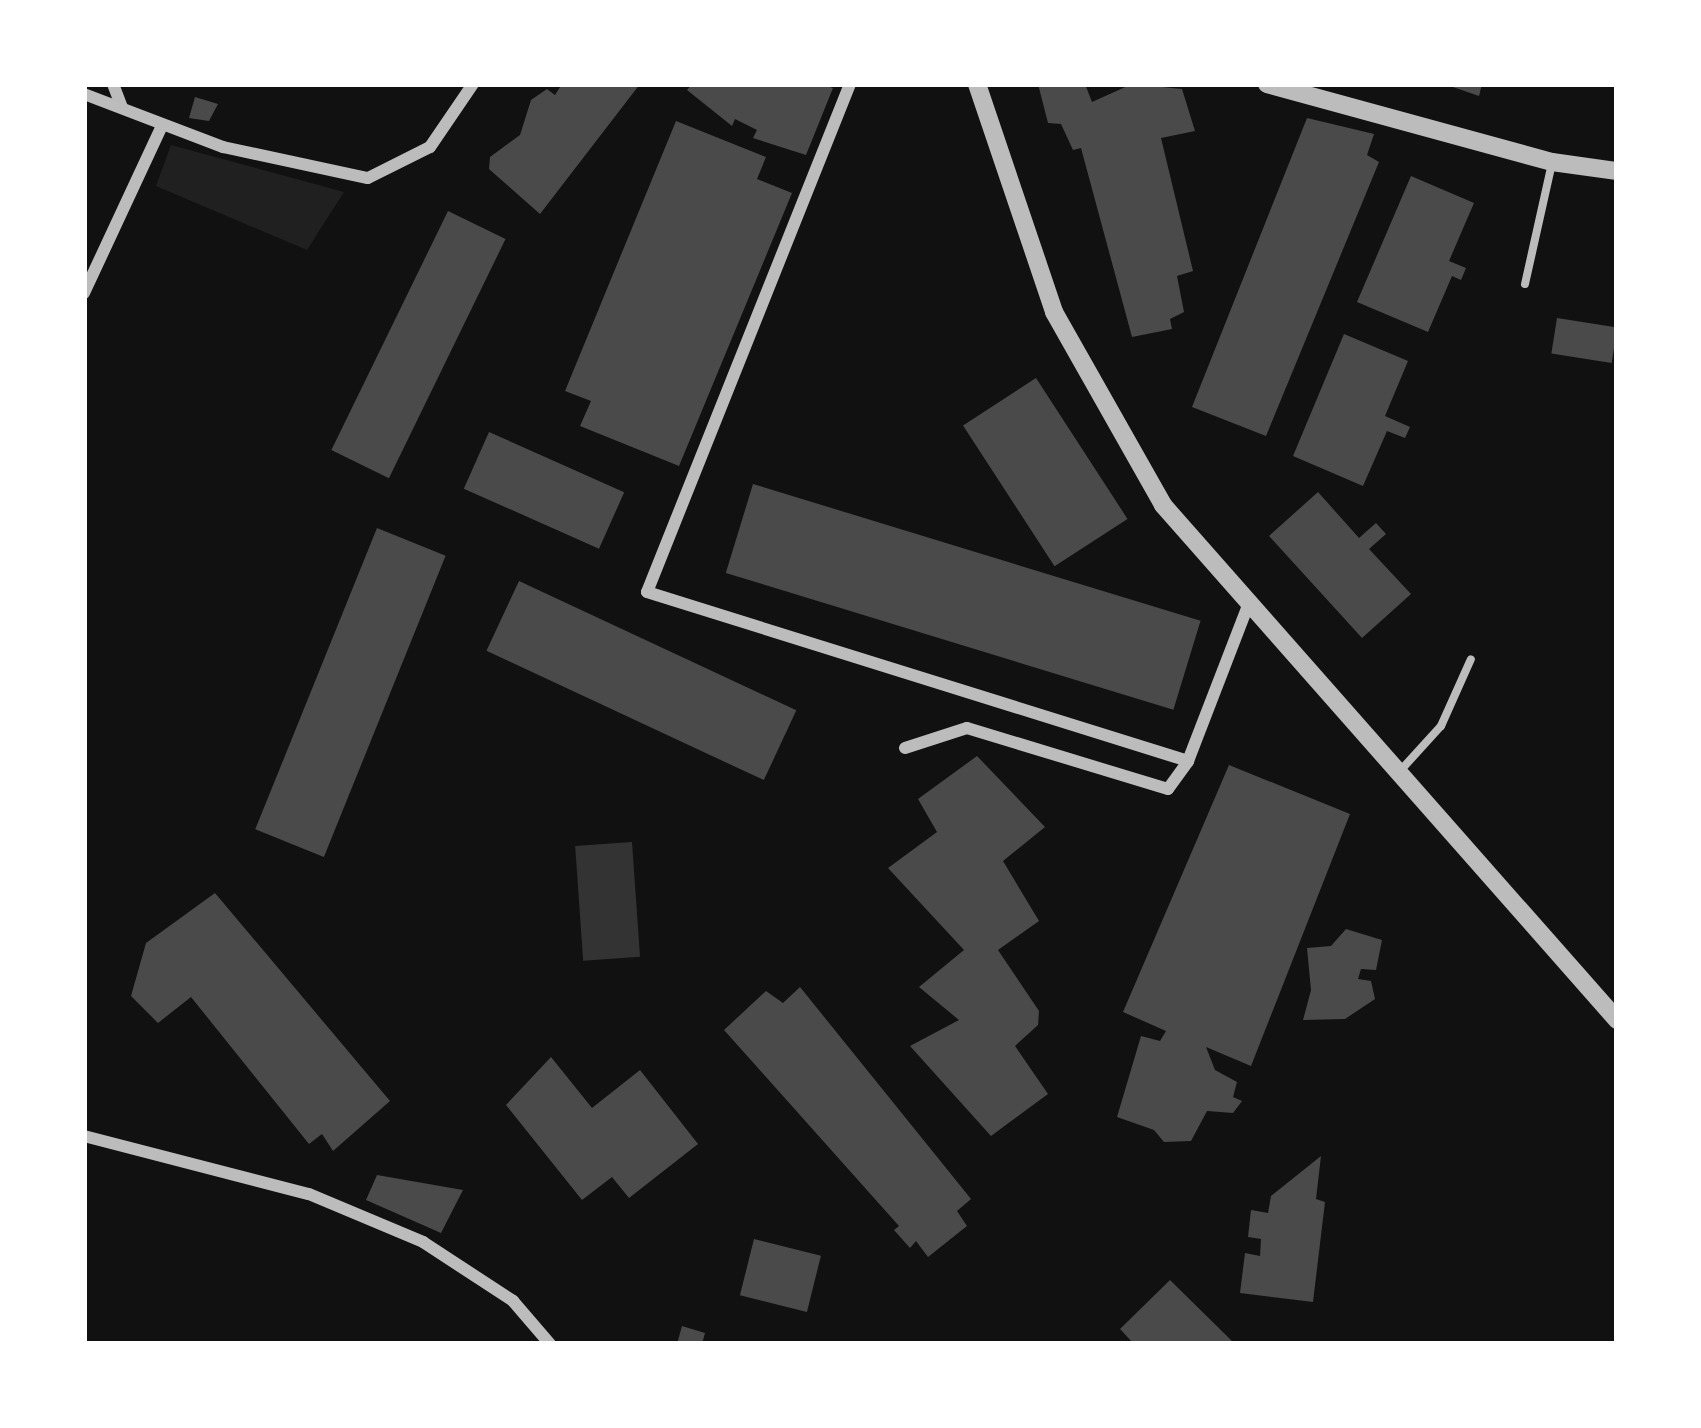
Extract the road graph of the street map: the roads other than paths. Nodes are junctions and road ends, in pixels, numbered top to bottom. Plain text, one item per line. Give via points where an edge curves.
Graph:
1 (113, 84) edge
2 (473, 84) edge
3 (850, 84) edge
4 (977, 84) edge
5 (1267, 84) edge
6 (84, 94) edge
7 (123, 108) junction
8 (160, 128) junction
9 (1552, 162) junction
10 (1617, 171) edge
11 (1525, 284) dead end
12 (84, 293) edge
13 (1249, 603) junction
14 (1471, 659) dead end
15 (905, 748) dead end
16 (1188, 761) junction
17 (1399, 772) junction
18 (1617, 1020) edge
19 (84, 1136) edge
20 (550, 1344) edge

1 - 7 street
2 - 8 street via 430,147 368,178 333,176
3 - 16 street via 647,592
4 - 13 street via 1054,312 1163,506
5 - 9 street
6 - 7 street
7 - 8 street
8 - 12 street
9 - 10 street
9 - 11 lane
13 - 16 street
13 - 17 street
14 - 17 lane via 1441,726
15 - 16 street via 967,728 1168,789
17 - 18 street
19 - 20 street via 309,1194 423,1242 513,1301

